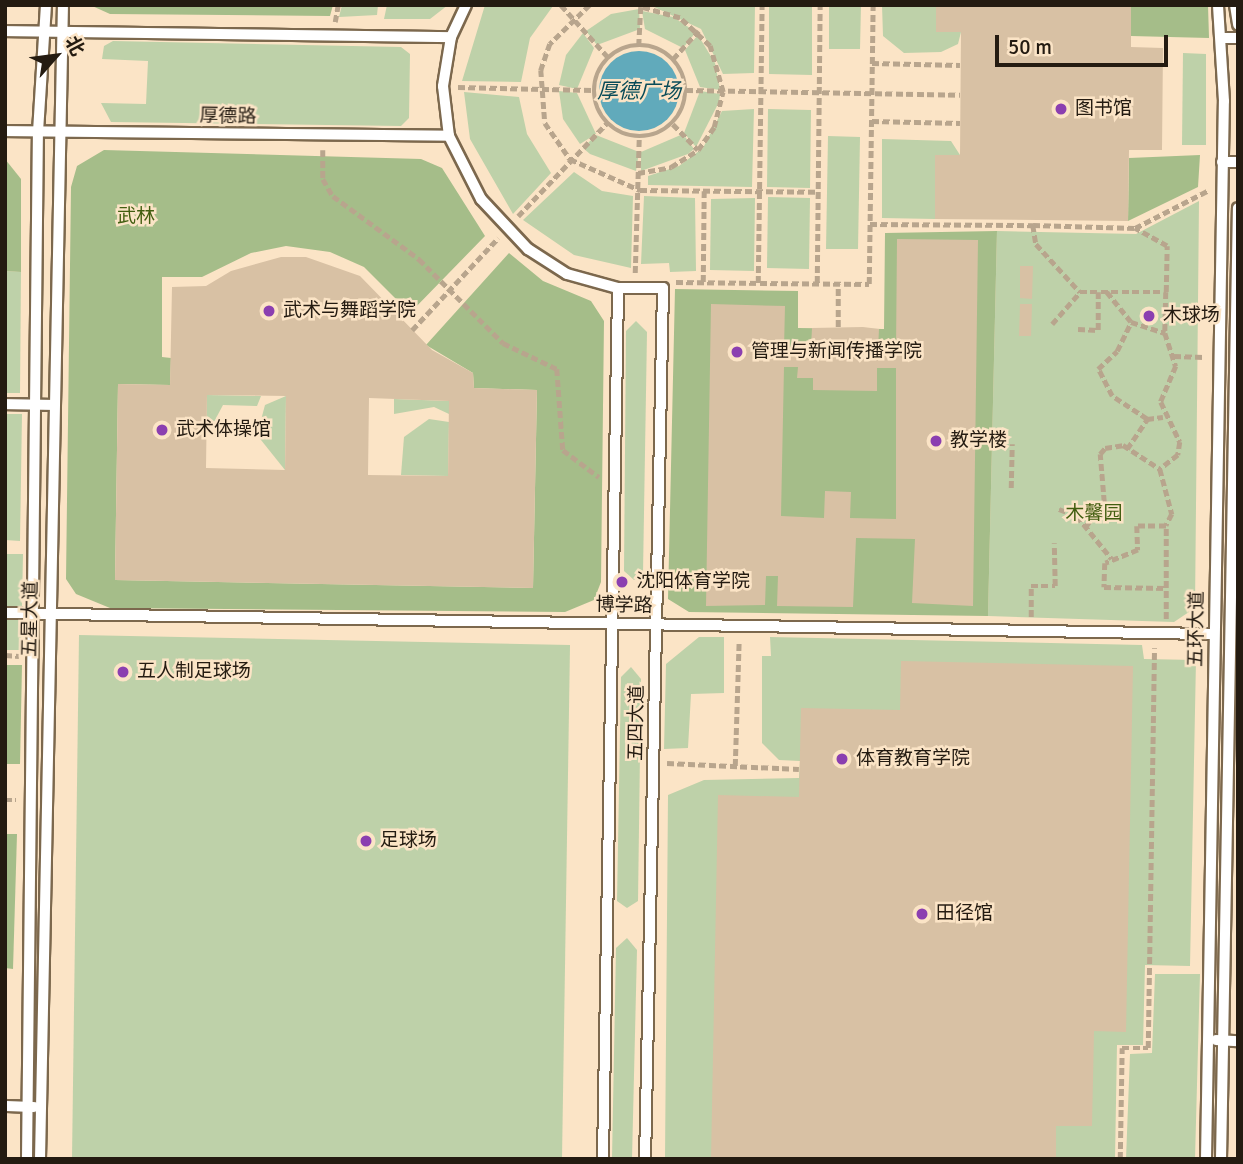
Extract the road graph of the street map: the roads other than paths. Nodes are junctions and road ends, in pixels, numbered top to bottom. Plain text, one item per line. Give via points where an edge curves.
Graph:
1 (46, 5) edge
2 (63, 5) edge
3 (466, 5) edge
4 (1218, 5) edge
5 (1235, 5) edge
6 (1238, 25) edge
7 (5, 31) edge
8 (42, 32) junction
9 (61, 32) junction
10 (452, 37) junction
11 (1221, 38) junction
12 (1238, 38) edge
13 (5, 131) edge
14 (38, 132) junction
15 (57, 132) junction
16 (449, 136) junction
17 (1222, 162) junction
18 (1238, 162) edge
19 (1238, 208) edge
20 (618, 288) junction
21 (5, 404) edge
22 (51, 404) junction
23 (36, 405) junction
24 (1218, 499) junction
25 (1235, 499) edge
26 (5, 613) edge
27 (34, 614) junction
28 (48, 614) junction
29 (610, 624) junction
30 (656, 624) junction
31 (1214, 634) junction
32 (1208, 1040) junction
33 (1223, 1040) junction
34 (1238, 1041) edge
35 (5, 1106) edge
36 (28, 1106) junction
37 (41, 1107) junction
38 (27, 1159) edge
39 (40, 1159) edge
40 (603, 1159) edge
41 (645, 1159) edge
42 (1206, 1159) edge
43 (1221, 1159) edge

1 - 8 lane, 五星大道
2 - 9 lane, 五星大道
3 - 10 lane
4 - 11 lane, 五环大道
5 - 6 lane
7 - 8 lane
8 - 9 lane
8 - 14 lane, 五星大道
9 - 10 lane
9 - 15 lane, 五星大道
10 - 16 lane via 443,86
11 - 12 lane
11 - 17 lane, 五环大道
13 - 14 lane, 厚德路
14 - 15 lane, 厚德路
14 - 23 lane, 五星大道
15 - 16 lane, 厚德路
15 - 22 lane, 五星大道
16 - 20 lane via 464,174 507,229 547,264
17 - 18 lane
17 - 24 lane, 五环大道
19 - 25 lane, 五环大道
20 - 29 lane, 五四大道
20 - 30 lane, 五四大道 via 663,288
21 - 23 lane
22 - 23 lane
22 - 28 lane, 五星大道
23 - 27 lane, 五星大道
24 - 25 lane
24 - 31 lane, 五环大道
25 - 33 lane, 五环大道
26 - 27 lane, 博学路
27 - 28 lane, 博学路
27 - 36 lane, 五星大道
28 - 29 lane, 博学路
28 - 37 lane, 五星大道
29 - 30 lane, 博学路
29 - 40 lane, 五四大道
30 - 31 lane, 博学路
30 - 41 lane, 五四大道
31 - 32 lane, 五环大道
32 - 33 lane
32 - 42 lane, 五环大道
33 - 34 lane
33 - 43 lane, 五环大道
35 - 36 lane
36 - 37 lane
36 - 38 lane, 五星大道
37 - 39 lane, 五星大道

